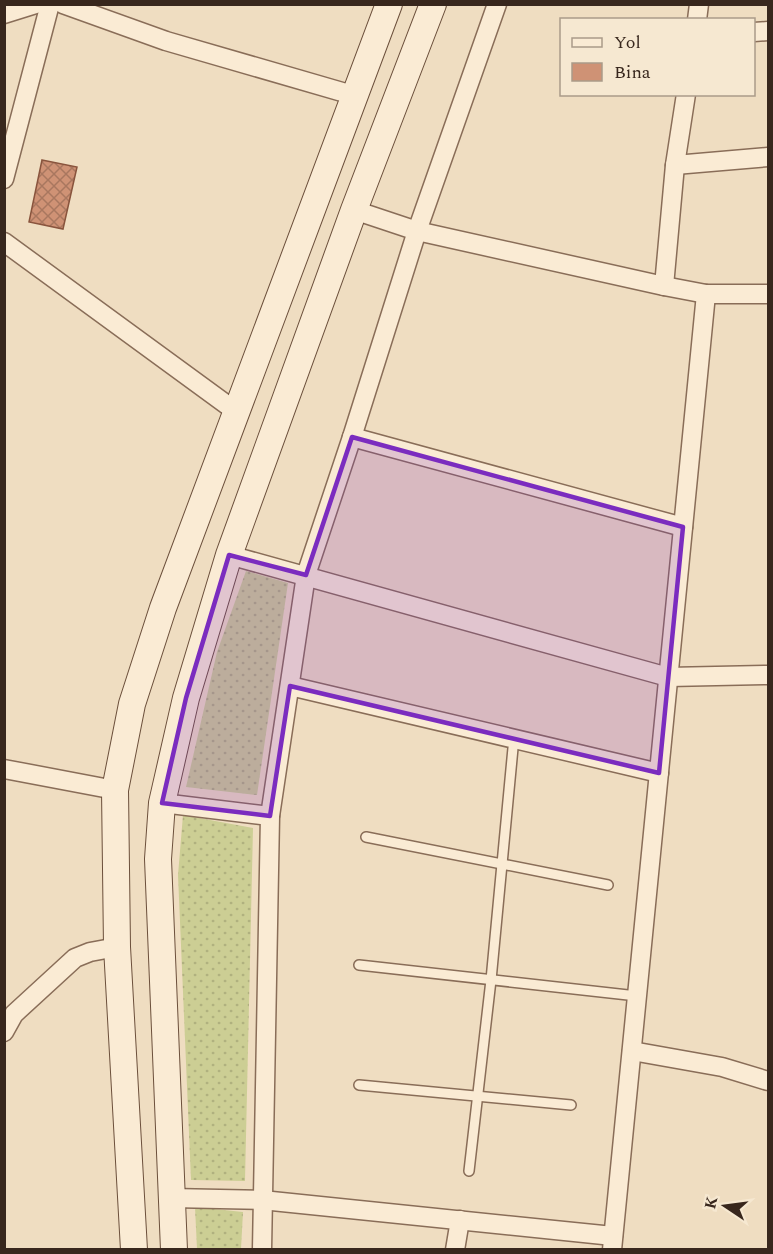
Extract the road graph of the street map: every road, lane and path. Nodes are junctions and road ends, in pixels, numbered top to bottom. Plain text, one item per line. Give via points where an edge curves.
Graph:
1 (36, 4) edge
2 (50, 4) edge
3 (63, 4) edge
4 (389, 4) edge
5 (433, 4) edge
6 (497, 4) edge
7 (4, 14) edge
8 (356, 96) junction
9 (686, 96) edge
10 (9, 144) edge
11 (768, 157) edge
12 (675, 165) junction
13 (4, 179) edge
14 (354, 210) junction
15 (417, 231) junction
16 (4, 242) edge
17 (664, 286) junction
18 (706, 294) junction
19 (768, 294) edge
20 (238, 413) junction
21 (352, 437) junction
22 (683, 527) junction
23 (229, 555) junction
24 (306, 575) junction
25 (768, 675) edge
26 (668, 677) junction
27 (290, 686) junction
28 (513, 748) dead end
29 (4, 769) edge
30 (659, 773) junction
31 (115, 790) junction
32 (162, 803) junction
33 (270, 816) junction
34 (366, 837) dead end
35 (502, 864) junction
36 (608, 885) dead end
37 (117, 947) junction
38 (359, 965) dead end
39 (491, 980) junction
40 (637, 996) junction
41 (4, 1032) edge
42 (632, 1051) junction
43 (768, 1081) edge
44 (359, 1085) dead end
45 (478, 1095) junction
46 (571, 1105) dead end
47 (469, 1171) dead end
48 (171, 1198) junction
49 (262, 1200) junction
50 (460, 1220) junction
51 (613, 1243) edge
52 (134, 1250) edge
53 (174, 1250) edge
54 (261, 1250) edge
55 (455, 1250) edge

1 - 7 street
2 - 10 street
3 - 8 street via 166,41
4 - 8 street
5 - 14 street
6 - 15 street
8 - 20 street
9 - 12 street
10 - 13 street
11 - 12 street
12 - 17 street
14 - 15 street
14 - 23 street
15 - 17 street
15 - 21 street
16 - 20 street
17 - 18 street
18 - 19 street
18 - 22 street
20 - 31 street via 132,704
21 - 22 street
21 - 24 street
22 - 26 street
23 - 24 street
23 - 32 street via 186,698
24 - 26 street
24 - 27 street
25 - 26 street
26 - 30 street
27 - 30 street
27 - 33 street
28 - 35 lane
29 - 31 street
30 - 40 street
31 - 37 street
32 - 33 street
32 - 48 street via 158,859
33 - 49 street
34 - 35 lane
35 - 36 lane
35 - 39 lane
37 - 41 street via 75,958 14,1014
37 - 52 street
38 - 39 lane
39 - 40 lane
39 - 45 lane
40 - 42 street
42 - 43 street via 722,1067
42 - 51 street
44 - 45 lane
45 - 46 lane
45 - 47 lane
48 - 49 street
48 - 53 street
49 - 50 street
49 - 54 street
50 - 51 street
50 - 55 street

